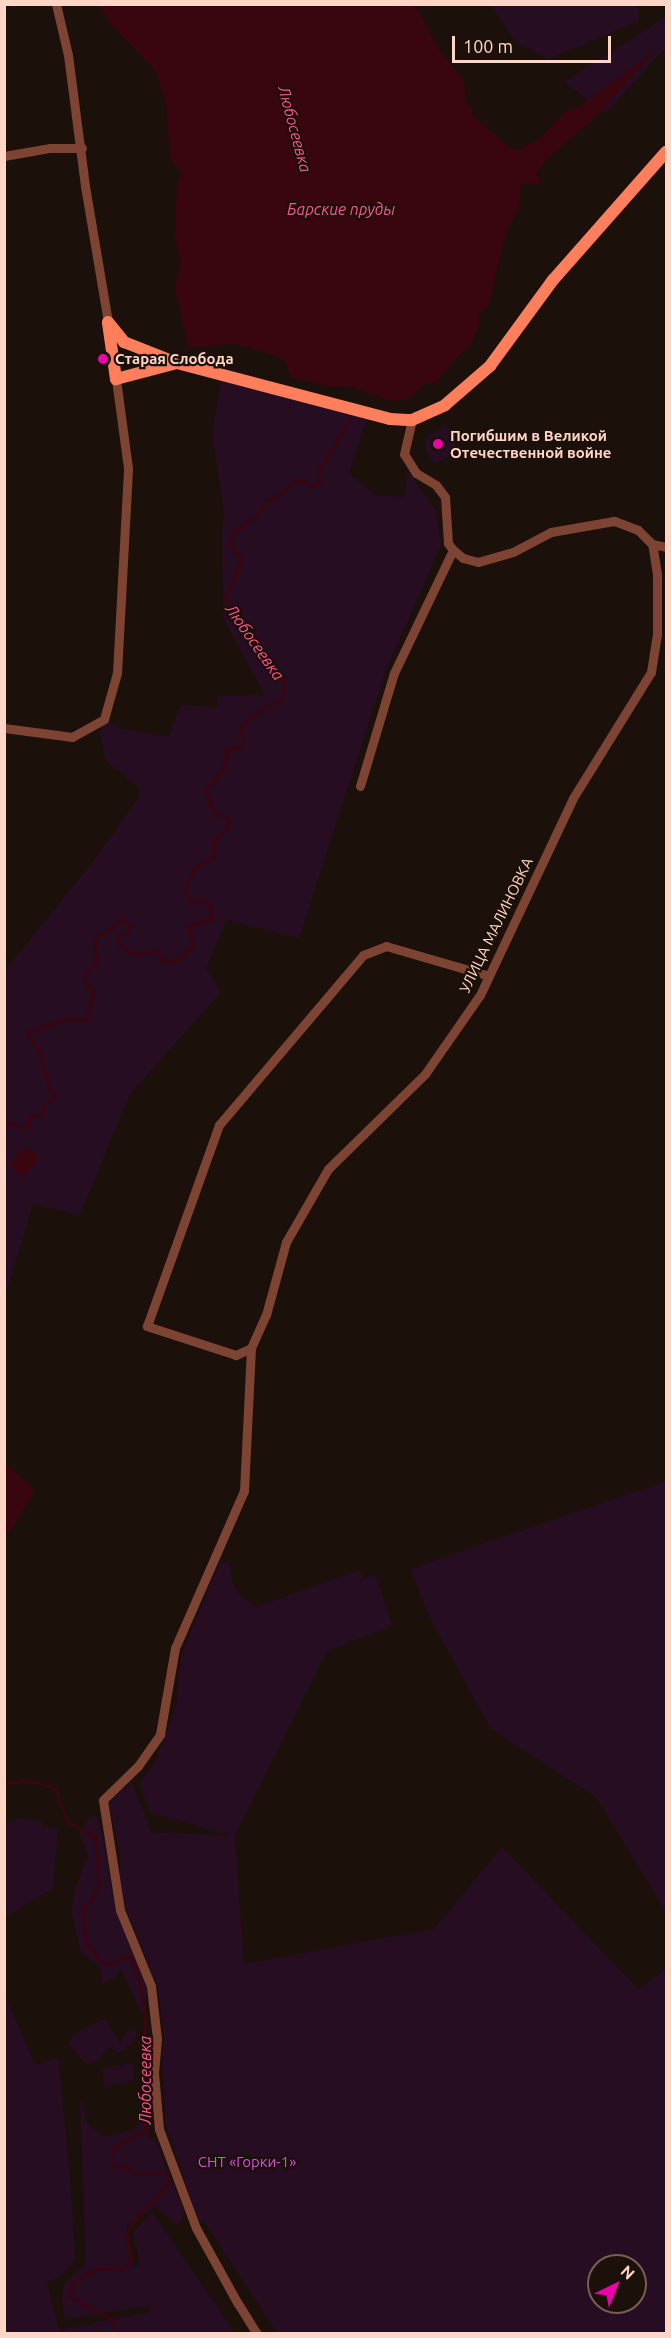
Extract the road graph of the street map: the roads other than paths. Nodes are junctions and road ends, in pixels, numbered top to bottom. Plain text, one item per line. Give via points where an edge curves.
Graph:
1 (56, 4) edge
2 (82, 148) junction
3 (666, 152) edge
4 (4, 156) edge
5 (108, 322) junction
6 (124, 342) junction
7 (112, 351) junction
8 (177, 363) junction
9 (116, 379) junction
10 (412, 420) junction
11 (652, 544) junction
12 (666, 547) edge
13 (453, 550) junction
14 (4, 728) edge
15 (360, 786) dead end
16 (489, 976) junction
17 (251, 1348) junction
18 (257, 2334) edge

1 - 2 street
2 - 4 street via 50,148
2 - 5 street
3 - 10 street via 553,280 490,366 445,405
5 - 6 street
5 - 7 street
6 - 7 street
6 - 8 street
7 - 9 street
8 - 9 street
8 - 10 street via 390,419
9 - 14 street via 128,468 117,673 104,718 72,737
10 - 13 street via 404,454 416,473 436,484 445,497 448,543
11 - 12 street
11 - 13 street via 638,530 614,521 551,532 513,552 478,562 462,558
11 - 16 street, УЛИЦА МАЛИНОВКА via 657,574 657,635 651,672 573,798
13 - 15 street via 394,673
16 - 17 street, УЛИЦА МАЛИНОВКА via 425,1074 328,1169 286,1242 266,1315
16 - 17 street via 386,946 363,955 219,1125 147,1326 236,1355
17 - 18 street via 244,1491 175,1648 160,1734 138,1766 103,1800 120,1910 151,1986 157,2039 154,2073 159,2129 196,2228

